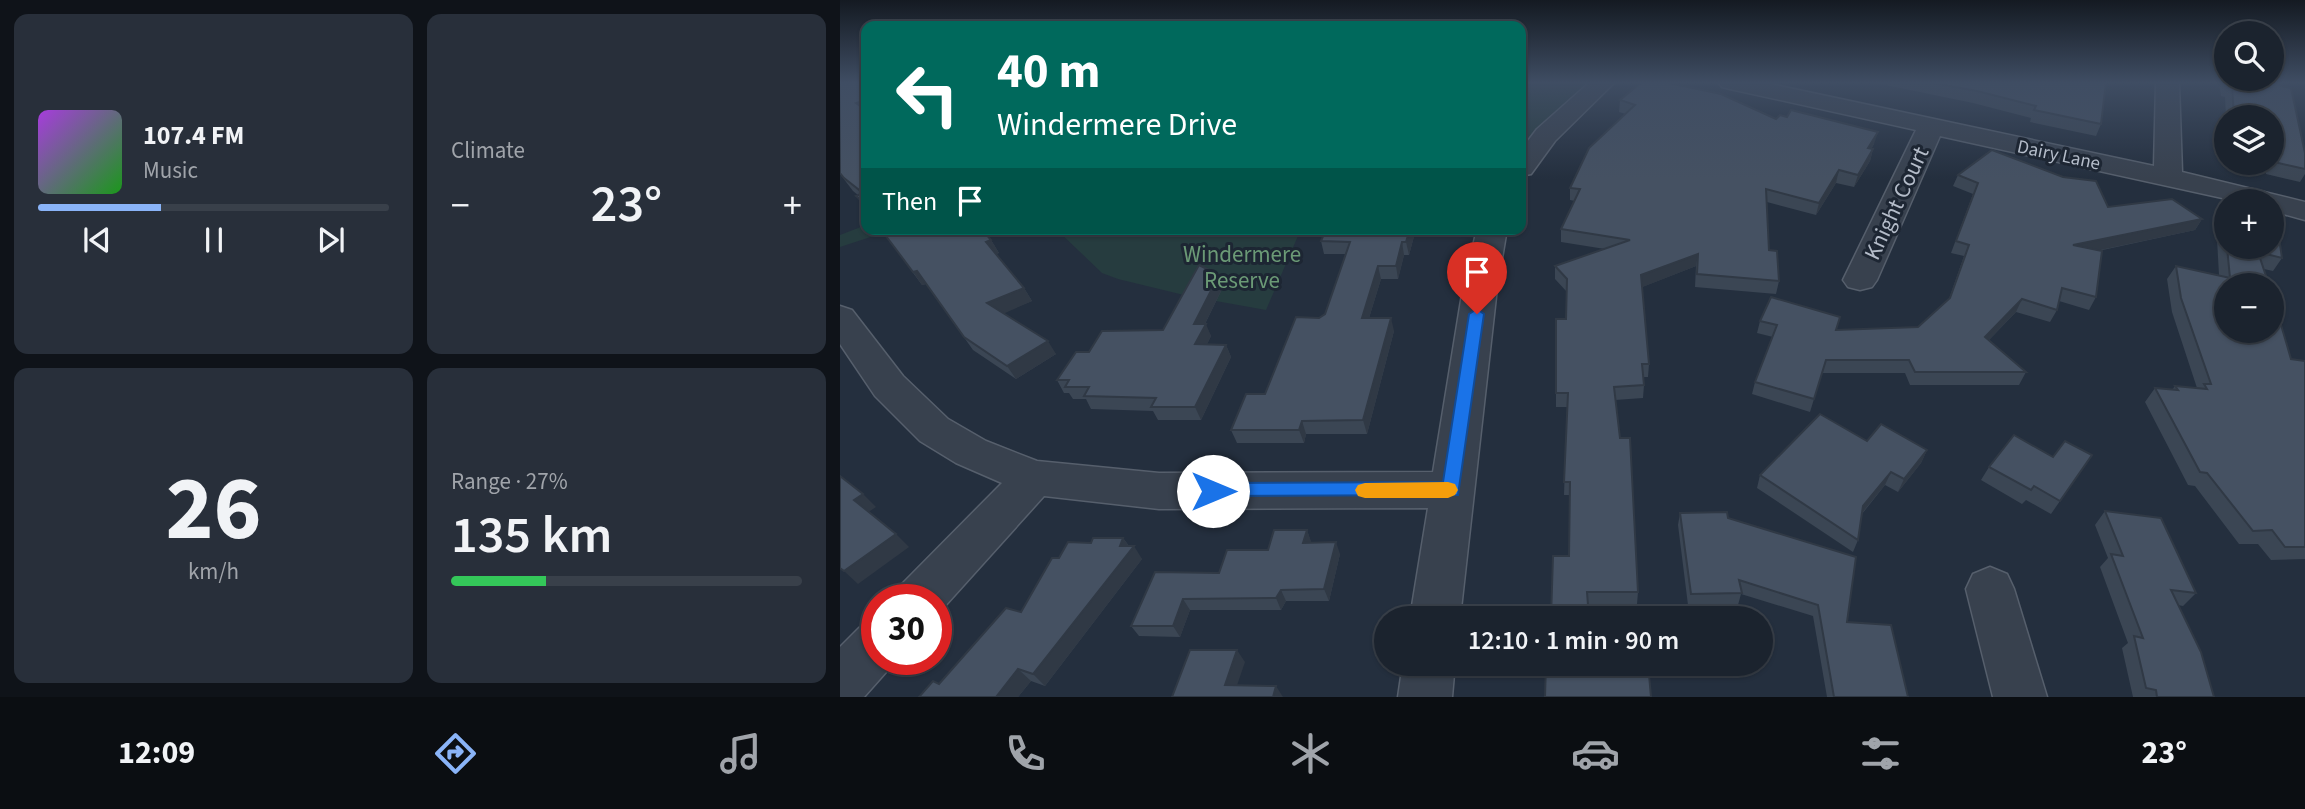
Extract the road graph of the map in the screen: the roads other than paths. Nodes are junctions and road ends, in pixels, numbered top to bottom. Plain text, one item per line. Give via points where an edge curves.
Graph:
1 (1568, 115) edge
2 (1879, 115) edge
3 (2168, 115) edge
4 (1931, 126) junction
5 (1526, 161) edge
6 (2168, 178) junction
7 (2305, 211) edge
8 (1490, 235) edge
9 (1860, 280) dead end
10 (840, 318) edge
11 (1034, 478) junction
12 (1452, 490) junction
13 (934, 584) edge
14 (1990, 589) dead end
15 (1437, 606) edge
16 (861, 662) edge
17 (1427, 676) edge
18 (840, 684) edge
19 (1425, 697) edge
20 (2020, 697) edge

1 - 5 street
2 - 4 street, Dairy Lane
3 - 6 street
4 - 6 street, Dairy Lane
4 - 9 street, Knight Court
6 - 7 street, Dairy Lane
8 - 12 street
10 - 11 street via 888,386 934,430 971,452
11 - 12 street via 1159,491
11 - 13 street
12 - 15 street
14 - 20 street
16 - 18 street
17 - 19 street

